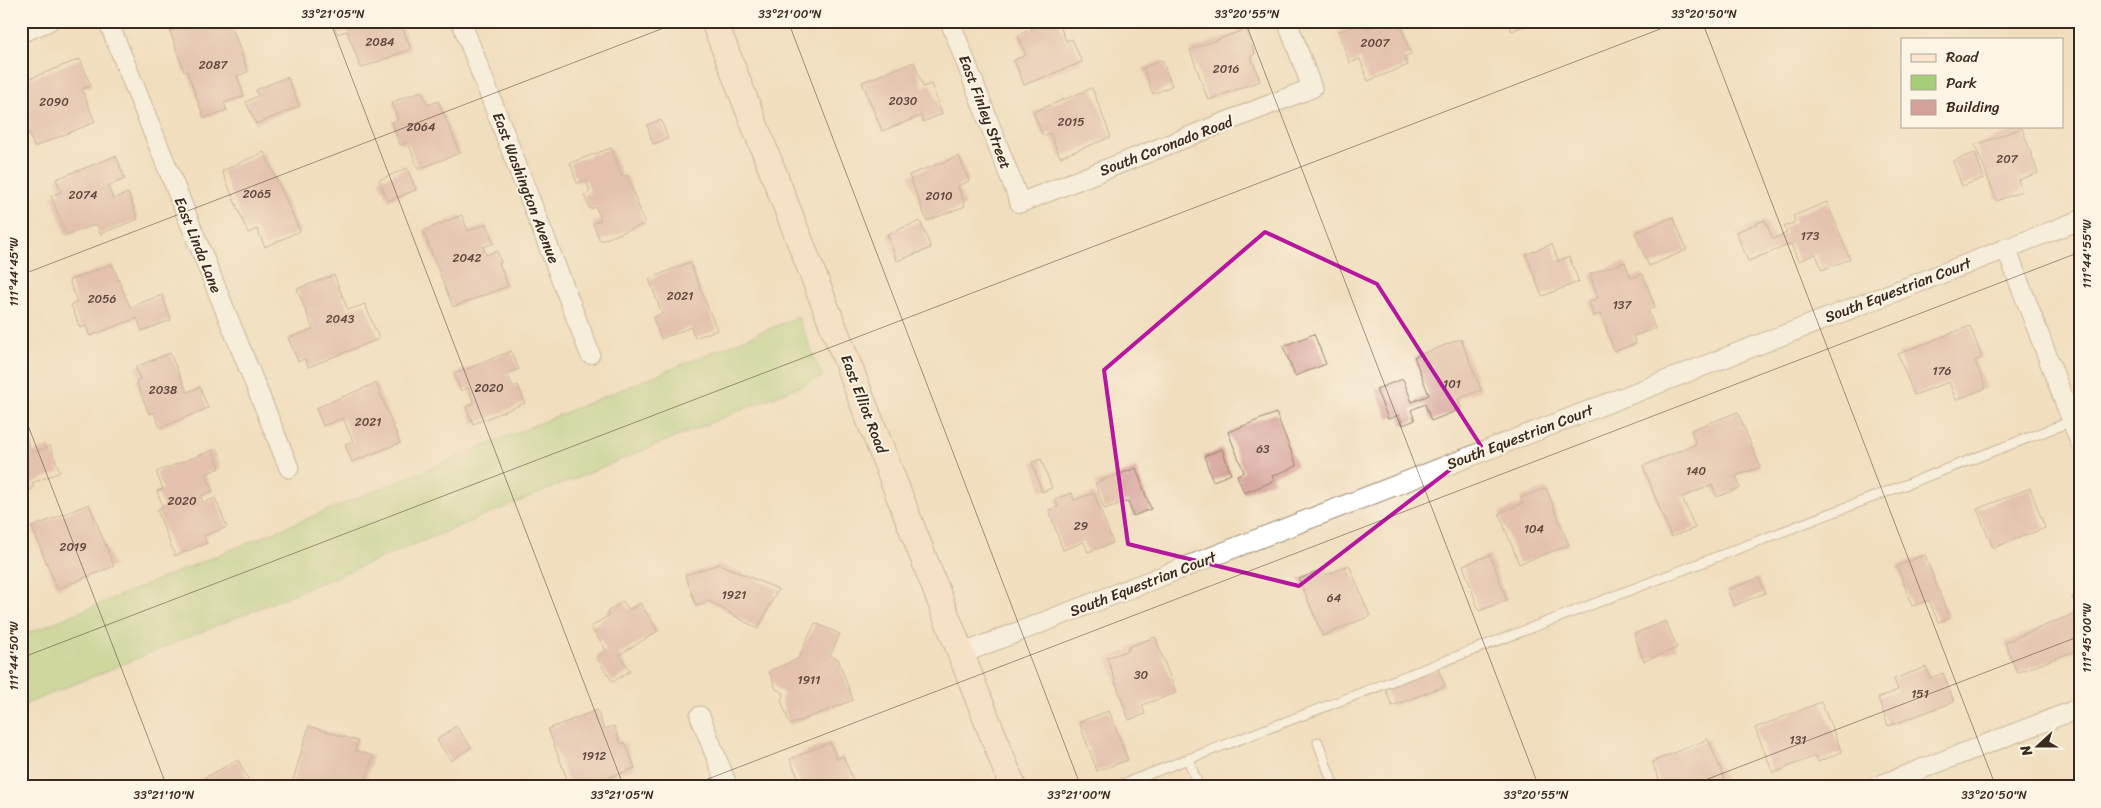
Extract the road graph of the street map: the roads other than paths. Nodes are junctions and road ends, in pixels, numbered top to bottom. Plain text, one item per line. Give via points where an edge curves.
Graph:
1 (49, 21) edge
2 (108, 21) edge
3 (461, 21) edge
4 (714, 21) edge
5 (950, 21) edge
6 (1286, 21) edge
7 (21, 33) edge
8 (1020, 203) joint
9 (2080, 220) edge
10 (2006, 248) junction
11 (590, 354) dead end
12 (2072, 421) junction
13 (2080, 442) edge
14 (289, 468) dead end
15 (961, 654) junction
16 (2080, 708) edge
17 (700, 716) dead end
18 (1318, 742) dead end
19 (1188, 759) junction
20 (728, 787) edge
21 (1013, 787) edge
22 (1115, 787) edge
23 (1199, 787) edge
24 (1334, 787) edge
25 (1875, 787) edge

1 - 7 street
2 - 14 street, East Linda Lane
3 - 11 street, East Washington Avenue
4 - 15 main road, East Elliot Road
5 - 8 street, East Finley Street
6 - 8 street, South Coronado Road via 1312,88
9 - 10 street, South Equestrian Court
10 - 12 street
10 - 15 street, South Equestrian Court
12 - 13 street
12 - 19 lane
15 - 21 main road, East Elliot Road
16 - 25 street
17 - 20 street
18 - 24 lane
19 - 22 lane
19 - 23 lane

